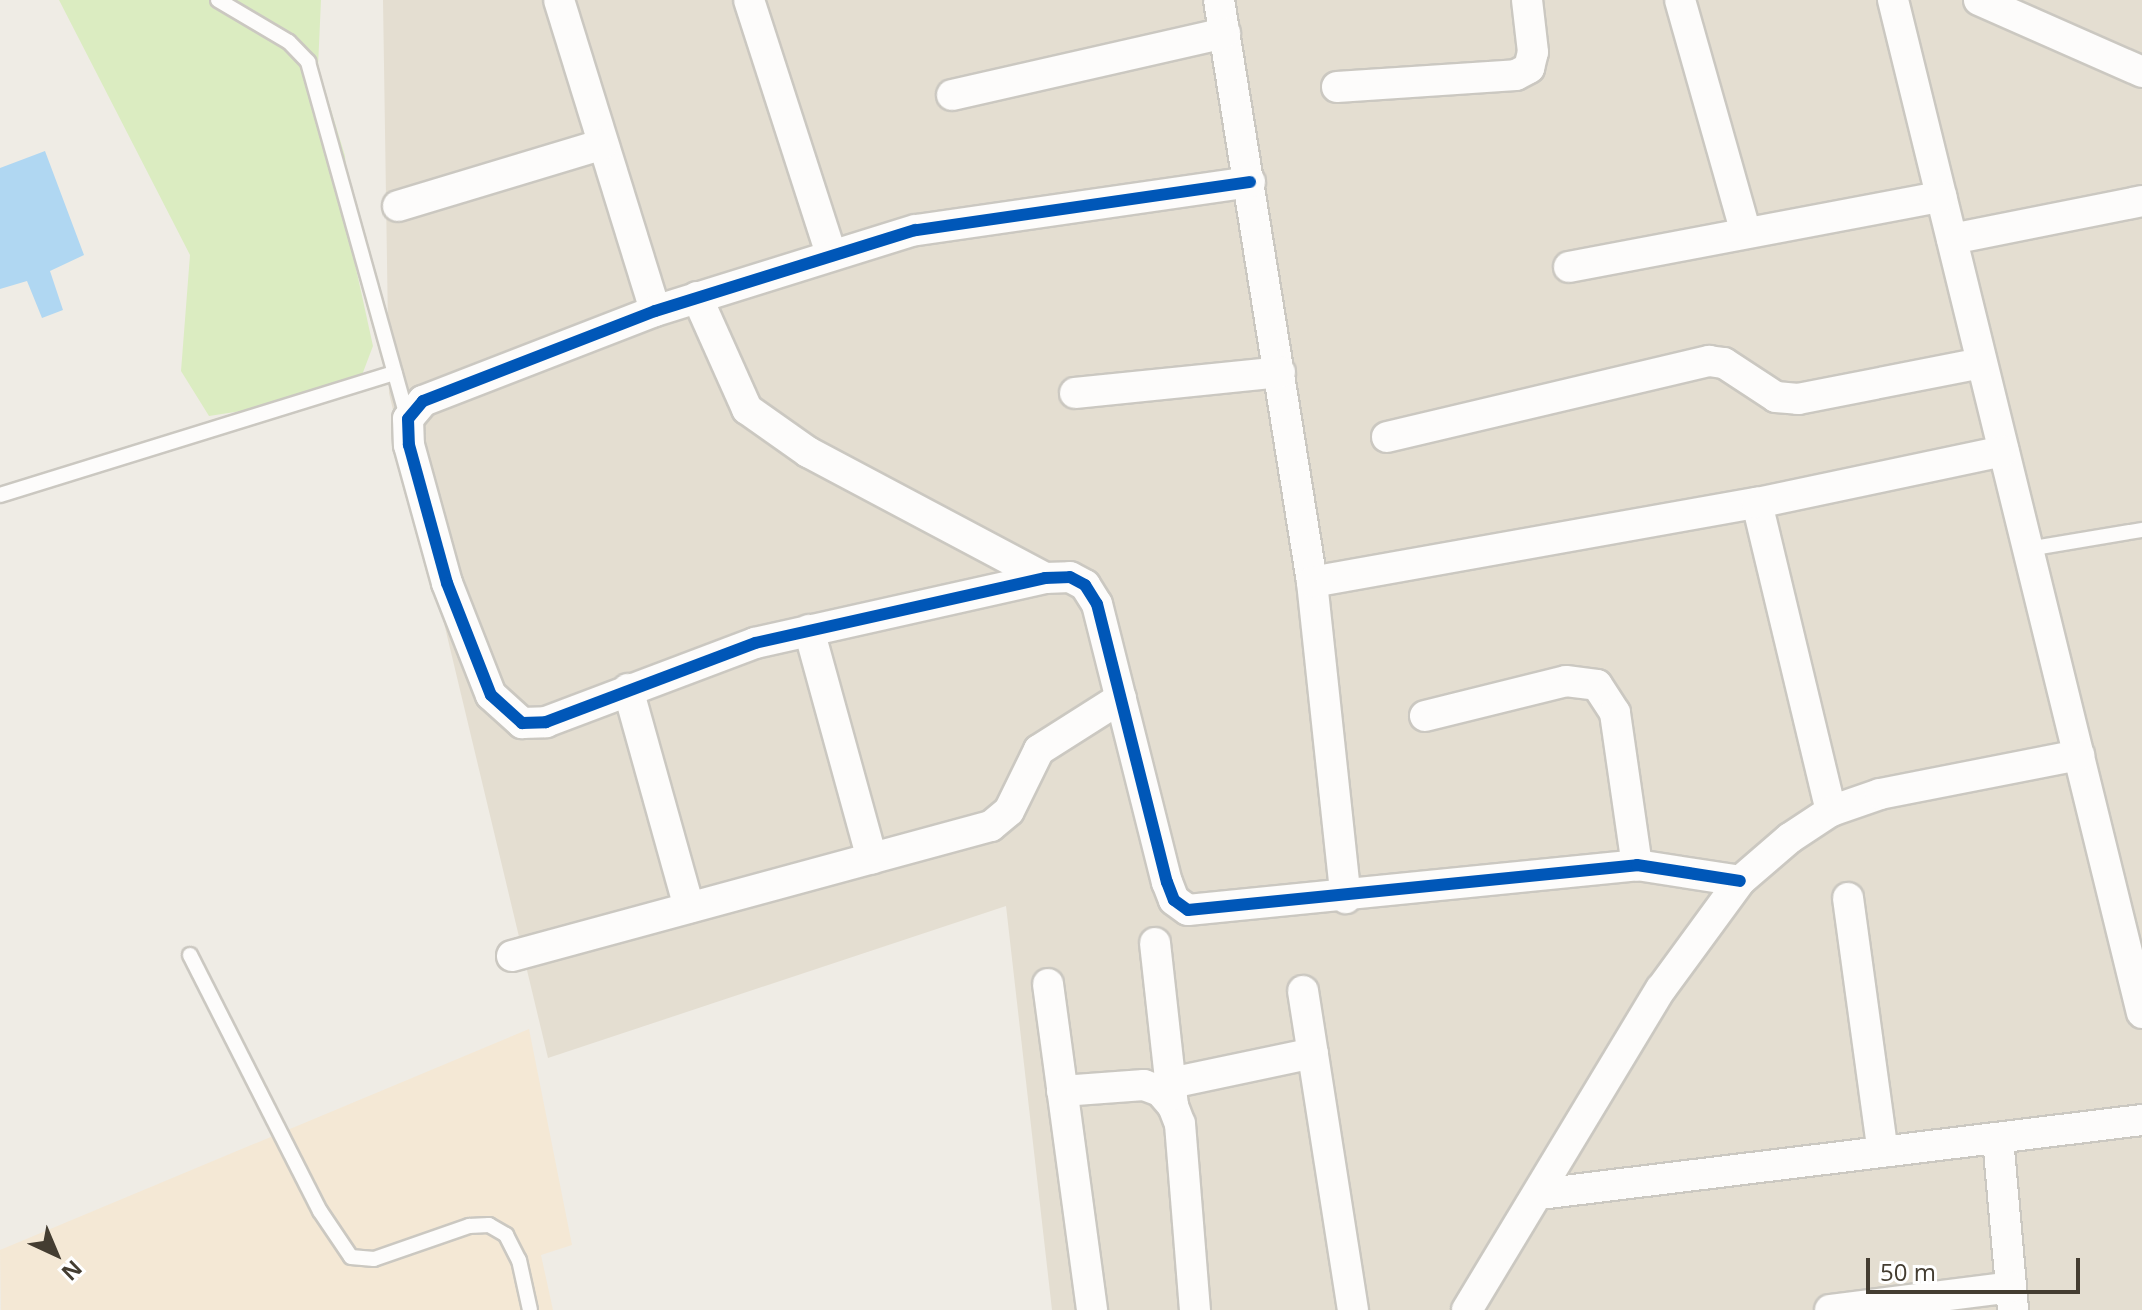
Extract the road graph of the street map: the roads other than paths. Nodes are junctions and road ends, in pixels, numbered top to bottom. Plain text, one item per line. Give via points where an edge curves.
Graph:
1 (218, 0) edge
2 (559, 0) edge
3 (749, 0) edge
4 (1219, 0) edge
5 (1527, 0) edge
6 (1680, 0) edge
7 (1893, 0) edge
8 (1979, 0) edge
9 (1225, 33) junction
10 (2142, 72) edge
11 (1337, 87) dead end
12 (952, 95) dead end
13 (603, 144) junction
14 (1250, 182) junction
15 (1941, 197) junction
16 (2142, 201) edge
17 (398, 206) dead end
18 (1746, 233) junction
19 (1952, 239) junction
20 (831, 254) junction
21 (1569, 267) dead end
22 (697, 297) junction
23 (655, 311) junction
24 (1982, 363) junction
25 (1280, 372) junction
26 (395, 373) junction
27 (1075, 393) dead end
28 (408, 419) junction
29 (1387, 437) dead end
30 (2004, 451) junction
31 (0, 495) edge
32 (1757, 503) junction
33 (2142, 530) edge
34 (2028, 549) junction
35 (1045, 578) junction
36 (1312, 582) junction
37 (809, 630) junction
38 (628, 689) junction
39 (1121, 698) junction
40 (1425, 716) dead end
41 (2079, 755) junction
42 (1831, 811) junction
43 (872, 858) junction
44 (1637, 865) junction
45 (1740, 881) junction
46 (1346, 898) junction
47 (1848, 898) dead end
48 (689, 908) junction
49 (1155, 943) dead end
50 (190, 955) dead end
51 (512, 956) dead end
52 (1048, 984) dead end
53 (1303, 991) dead end
54 (2142, 1013) edge
55 (1313, 1053) junction
56 (1062, 1091) junction
57 (1172, 1094) junction
58 (2142, 1120) edge
59 (1998, 1138) junction
60 (1883, 1152) junction
61 (1540, 1194) junction
62 (2012, 1298) edge
63 (1868, 1308) edge
64 (530, 1310) edge
65 (1092, 1310) edge
66 (1195, 1310) edge
67 (1353, 1310) edge
68 (1467, 1310) edge
69 (1830, 1310) edge

1 - 26 lane via 289,42 308,62
2 - 13 street
3 - 20 street
4 - 9 street
5 - 11 street via 1533,52 1529,68 1516,75
6 - 18 street
7 - 15 street
8 - 10 street
9 - 12 street
9 - 14 street
13 - 17 street
13 - 23 street
14 - 20 street via 915,230
14 - 25 street
15 - 18 street
15 - 19 street
16 - 19 street
18 - 21 street
19 - 24 street
20 - 22 street
22 - 23 street
22 - 35 street via 747,409 808,452
23 - 28 street via 441,390
24 - 29 street via 1798,399 1776,397 1724,363 1709,361
24 - 30 street
25 - 27 street
25 - 36 street
26 - 28 lane
26 - 31 lane
28 - 38 street via 409,445 447,583 497,703 522,723 546,722
30 - 32 street
30 - 34 street
32 - 36 street
32 - 42 street
33 - 34 lane
34 - 41 street
35 - 37 street
35 - 39 street via 1070,577 1091,595
36 - 46 street
37 - 38 street via 755,643
37 - 43 street
38 - 48 street
39 - 43 street via 1039,750 1009,811 991,826
39 - 46 street via 1174,900 1188,910 1206,911
40 - 44 street via 1566,681 1597,685 1615,713
41 - 42 street via 1880,794
41 - 54 street
42 - 45 street
43 - 48 street
44 - 45 street
44 - 46 street
45 - 61 street via 1661,989
47 - 60 street
48 - 51 street
49 - 57 street
50 - 64 lane via 326,1224 351,1257 374,1259 469,1226 489,1225 506,1235 519,1260
52 - 56 street
53 - 55 street
55 - 57 street
55 - 67 street
56 - 57 street via 1144,1085
56 - 65 street
57 - 66 street via 1180,1124
58 - 59 street
59 - 60 street
59 - 62 street
60 - 61 street
61 - 68 street
62 - 63 street
63 - 69 street

